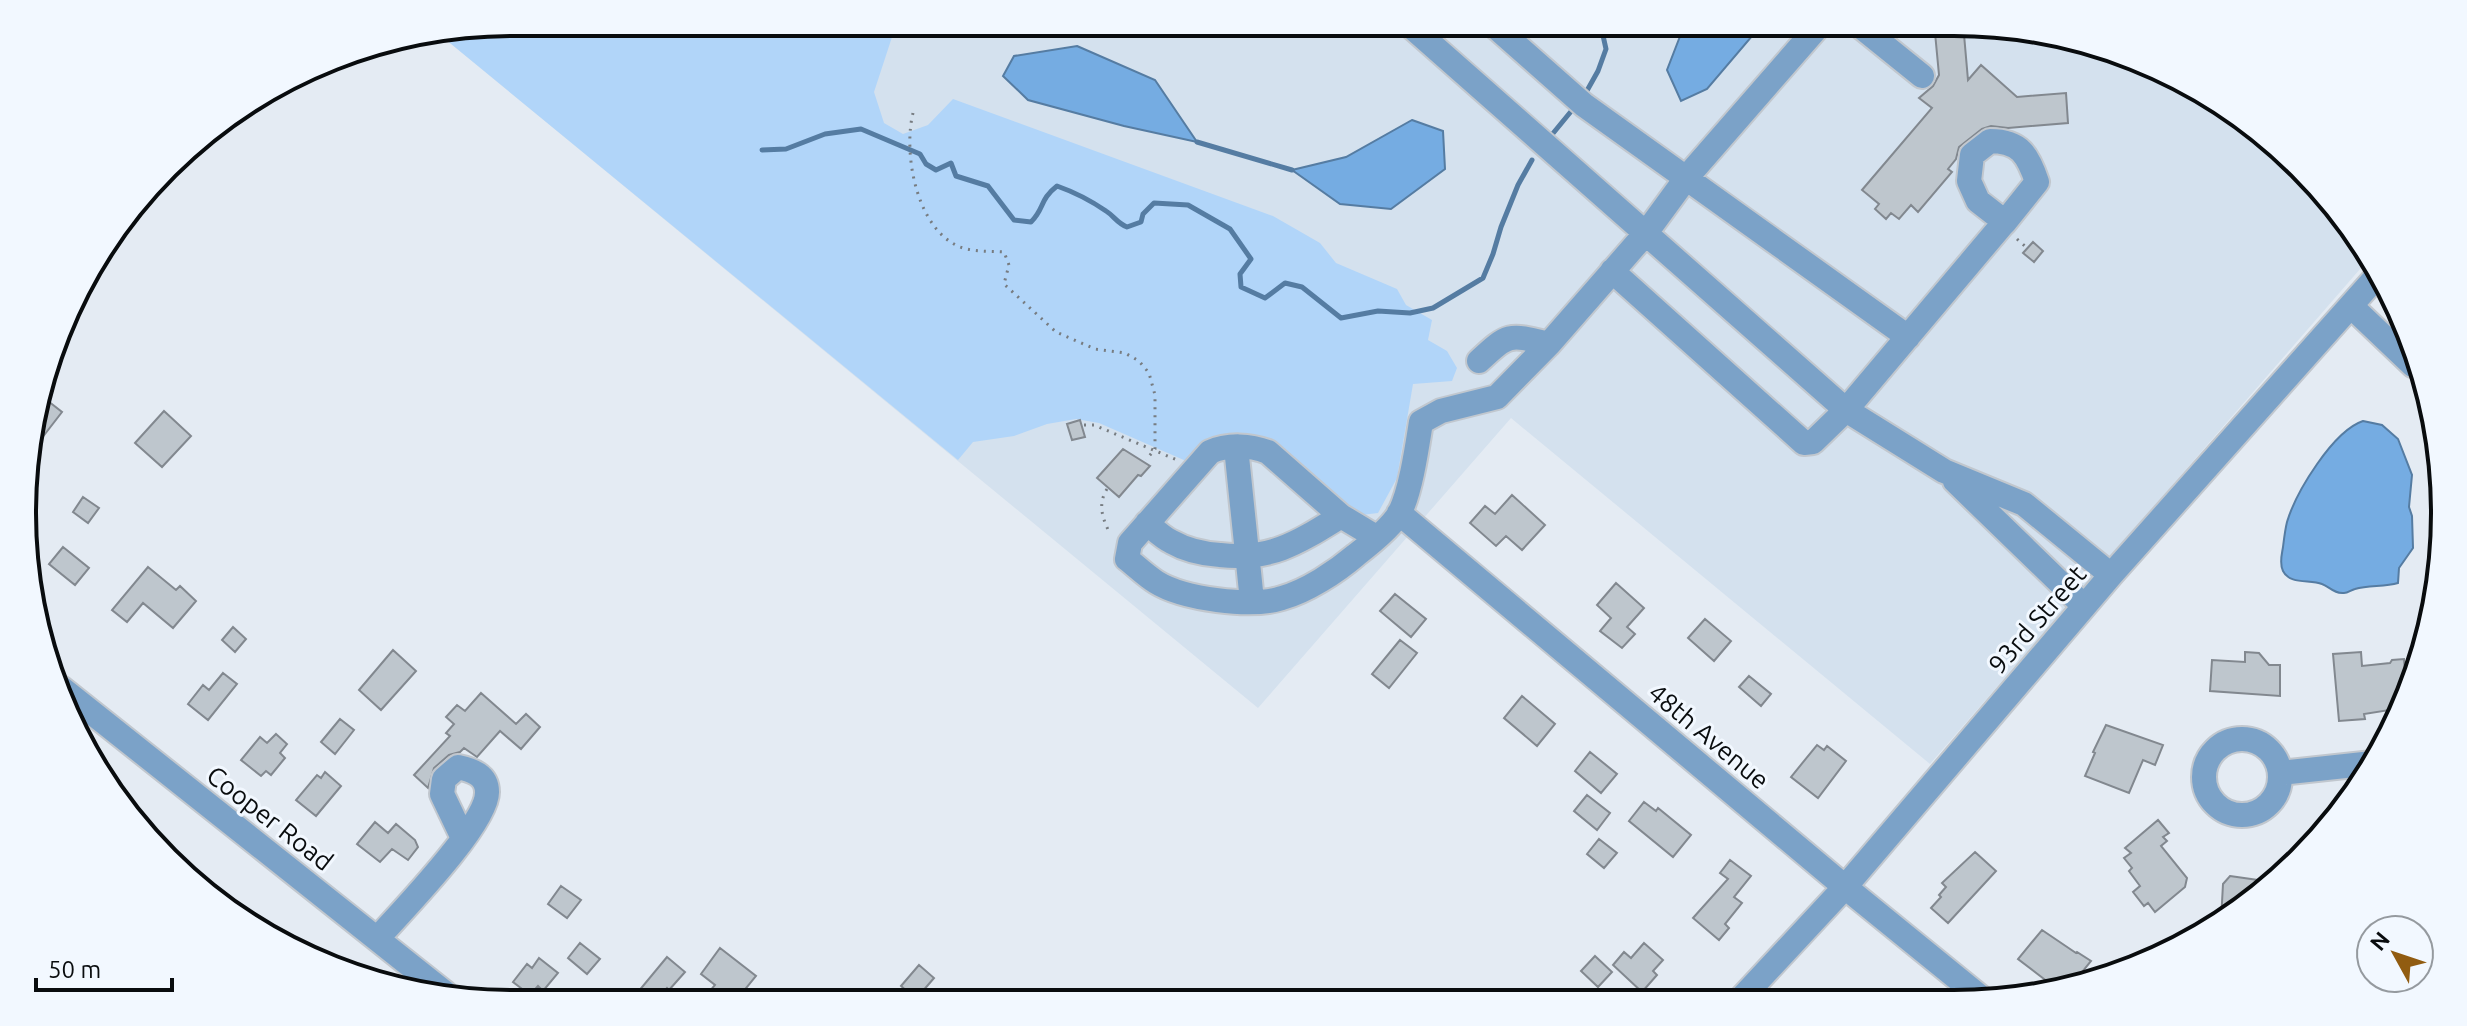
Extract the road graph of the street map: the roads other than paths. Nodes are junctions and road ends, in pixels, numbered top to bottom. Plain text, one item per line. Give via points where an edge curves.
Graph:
1 (1422, 36) edge
2 (1506, 36) edge
3 (1810, 36) edge
4 (1872, 36) edge
5 (1922, 76) dead end
6 (1687, 177) junction
7 (2005, 222) dead end
8 (1646, 233) junction
9 (1612, 271) junction
10 (2371, 283) edge
11 (2351, 306) junction
12 (1908, 337) junction
13 (1549, 344) junction
14 (2405, 357) edge
15 (1479, 361) dead end
16 (1846, 410) junction
17 (1236, 447) junction
18 (1944, 471) junction
19 (1399, 513) junction
20 (1341, 516) junction
21 (1147, 523) junction
22 (1376, 537) junction
23 (1247, 557) junction
24 (2111, 575) junction
25 (1252, 601) junction
26 (2084, 606) junction
27 (73, 697) edge
28 (2359, 764) edge
29 (2280, 773) dead end
30 (463, 838) dead end
31 (1845, 887) junction
32 (377, 939) junction
33 (432, 983) edge
34 (1971, 989) edge
35 (1749, 990) edge

1 - 8 street
2 - 6 street via 1584,105
3 - 6 street
4 - 5 street
6 - 8 street
6 - 12 street
7 - 12 street
8 - 9 street
8 - 16 street
9 - 13 street
9 - 16 street via 1804,443 1813,442
10 - 11 street, 93rd Street
11 - 14 street
11 - 24 street, 93rd Street
12 - 16 street
13 - 15 street via 1502,339
13 - 19 street via 1497,397 1441,411 1421,422
16 - 18 street
17 - 20 street via 1268,452
17 - 21 street via 1210,452
17 - 23 street
18 - 24 street via 2024,504
18 - 26 street
19 - 22 street
19 - 31 street, 48th Avenue
20 - 22 street
20 - 23 street via 1271,554
21 - 23 street via 1172,542 1204,554
21 - 25 street via 1130,543 1127,559 1157,583 1235,603
22 - 25 street via 1336,572 1281,599
23 - 25 street
24 - 26 street, 93rd Street
26 - 31 street, 93rd Street
27 - 32 street, Cooper Road
28 - 29 street
30 - 32 street
31 - 34 street, 48th Avenue
31 - 35 street, 93rd Street
32 - 33 street, Cooper Road

